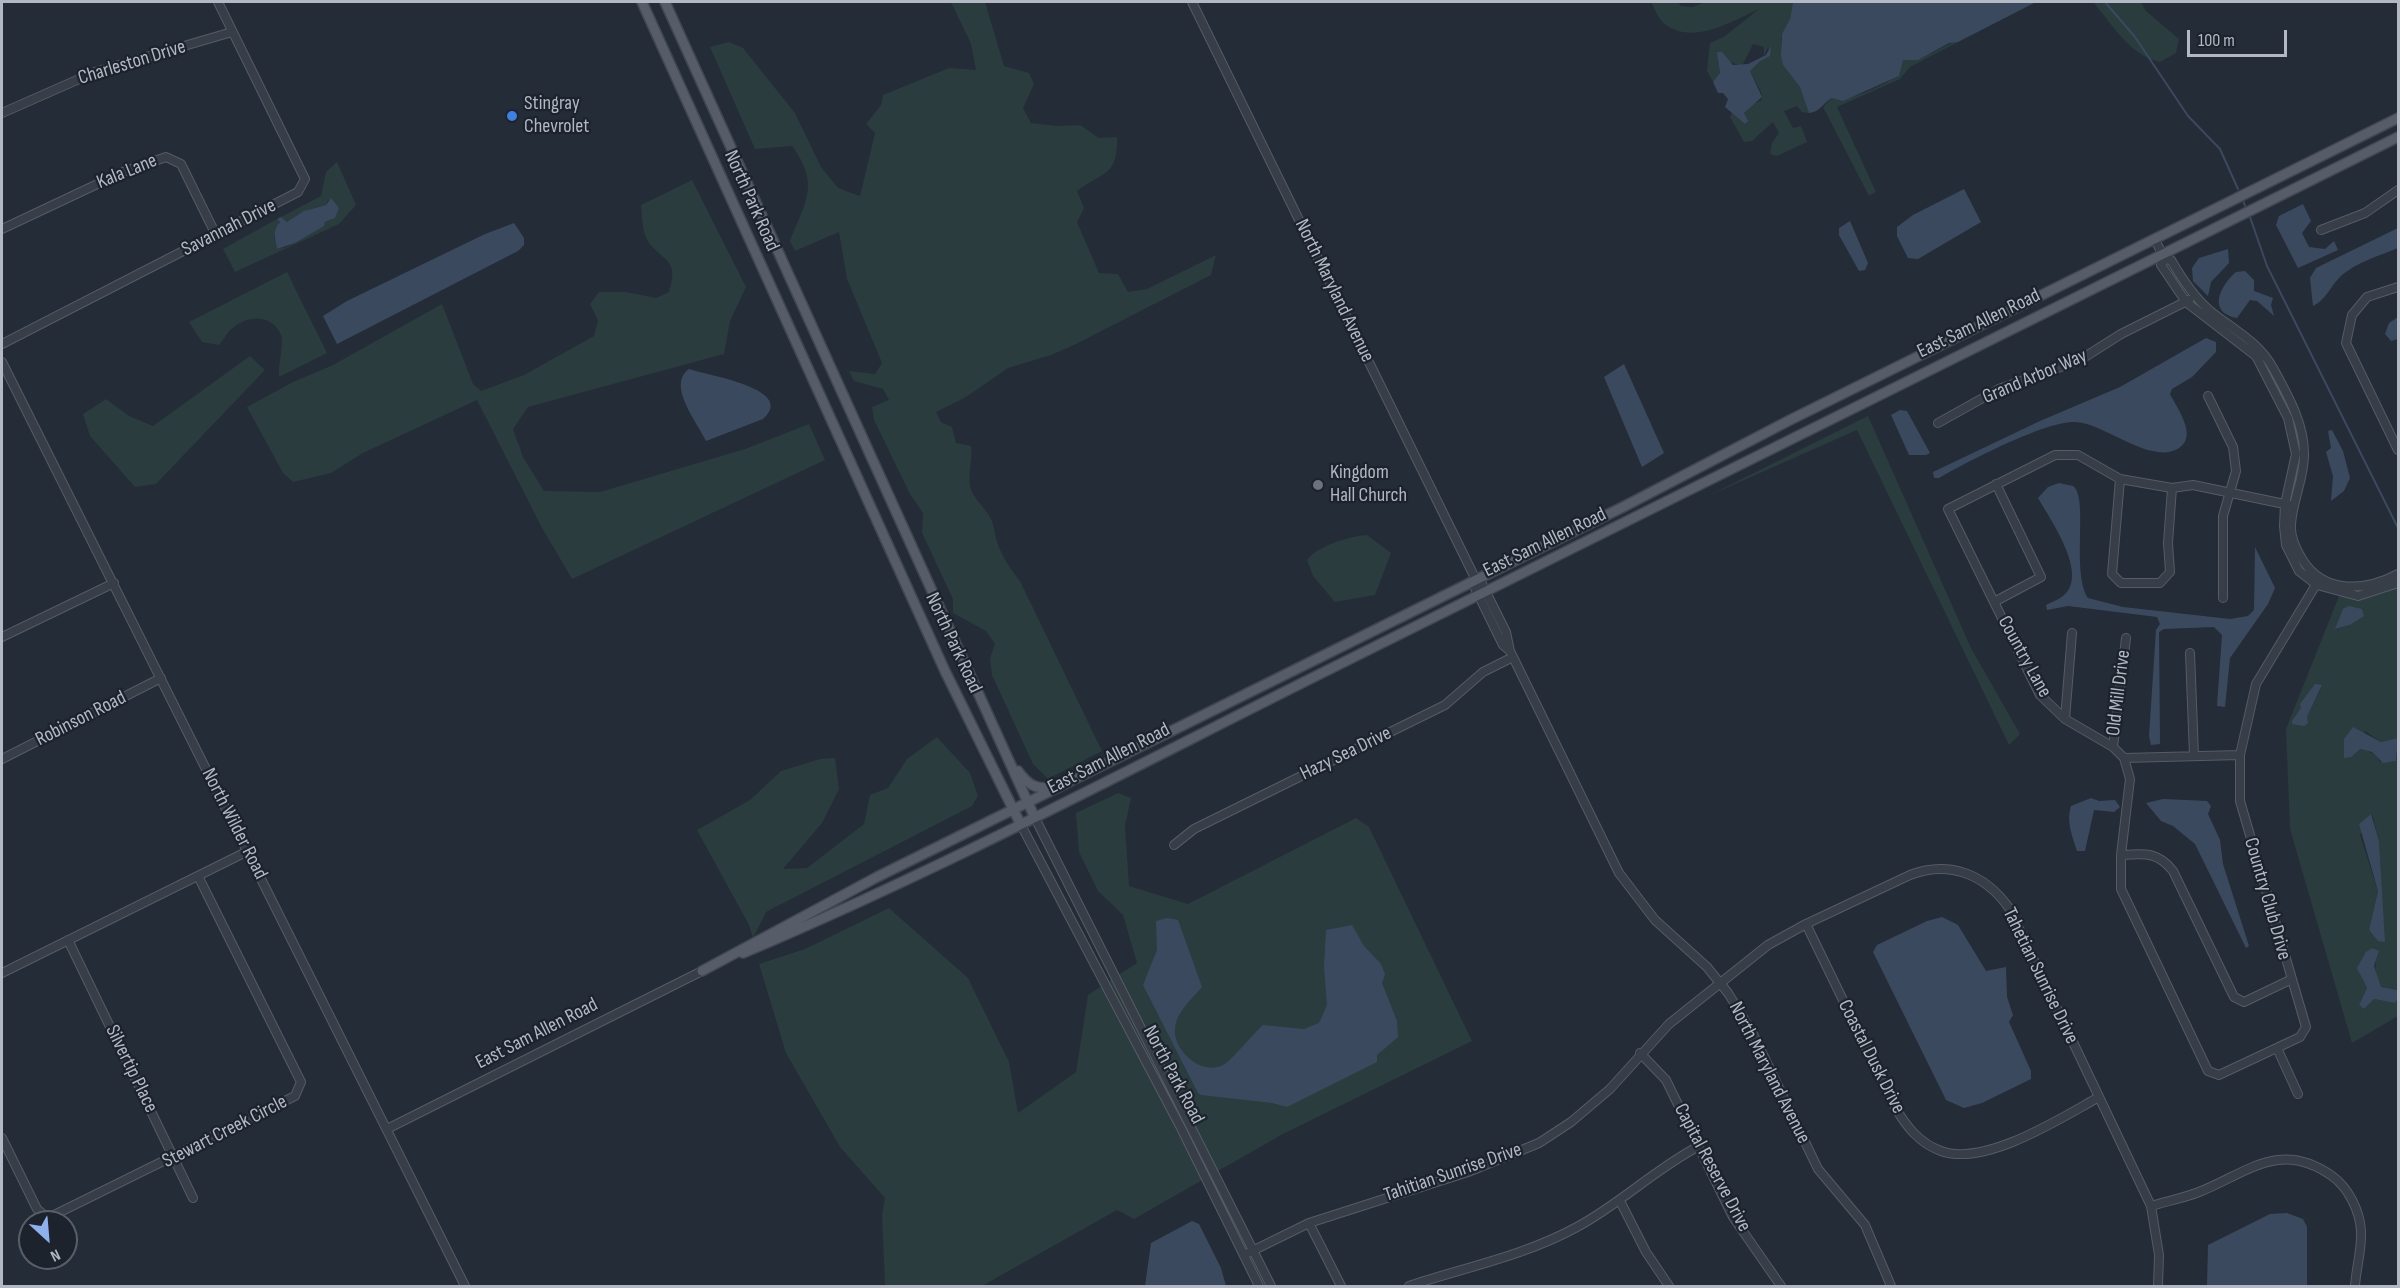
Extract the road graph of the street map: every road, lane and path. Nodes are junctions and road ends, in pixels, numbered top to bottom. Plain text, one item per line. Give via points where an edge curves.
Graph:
1 (218, 2) edge
2 (642, 2) edge
3 (665, 2) edge
4 (1192, 2) edge
5 (232, 32) junction
6 (2, 113) edge
7 (2398, 118) edge
8 (2398, 137) edge
9 (2398, 190) edge
10 (2, 229) edge
11 (2321, 230) dead end
12 (216, 235) junction
13 (2155, 240) junction
14 (2163, 256) junction
15 (2182, 279) junction
16 (2174, 284) junction
17 (2398, 287) edge
18 (2194, 297) junction
19 (2186, 302) junction
20 (2209, 315) junction
21 (2220, 323) junction
22 (2, 344) edge
23 (2, 362) edge
24 (2284, 392) junction
25 (2276, 395) junction
26 (2208, 396) dead end
27 (1938, 423) dead end
28 (2398, 450) edge
29 (2120, 478) junction
30 (1996, 484) junction
31 (2172, 488) junction
32 (2229, 494) junction
33 (2285, 504) junction
34 (2294, 506) junction
35 (2398, 574) edge
36 (1476, 580) junction
37 (2318, 581) junction
38 (2398, 582) edge
39 (114, 583) junction
40 (2372, 589) junction
41 (1483, 594) junction
42 (2223, 598) dead end
43 (1994, 602) junction
44 (2072, 633) dead end
45 (2, 637) edge
46 (2126, 638) dead end
47 (2190, 652) dead end
48 (1511, 654) junction
49 (161, 678) junction
50 (2065, 719) junction
51 (2113, 747) junction
52 (2194, 755) junction
53 (2240, 755) junction
54 (2124, 758) junction
55 (2, 759) edge
56 (1009, 762) junction
57 (1062, 785) junction
58 (1028, 802) junction
59 (1013, 810) junction
60 (1034, 816) junction
61 (1020, 823) junction
62 (1174, 845) dead end
63 (248, 851) junction
64 (2121, 855) junction
65 (198, 876) junction
66 (1806, 924) junction
67 (68, 940) junction
68 (702, 971) junction
69 (2, 973) edge
70 (2290, 980) junction
71 (1720, 983) junction
72 (2277, 1048) junction
73 (1640, 1053) junction
74 (2298, 1094) dead end
75 (2100, 1097) junction
76 (387, 1128) junction
77 (2, 1138) edge
78 (1699, 1146) junction
79 (174, 1157) junction
80 (194, 1198) dead end
81 (1620, 1201) junction
82 (2151, 1206) junction
83 (1309, 1223) junction
84 (1253, 1251) junction
85 (1244, 1255) junction
86 (465, 1287) edge
87 (1259, 1287) edge
88 (1270, 1287) edge
89 (1341, 1287) edge
90 (1409, 1287) edge
91 (1670, 1287) edge
92 (1781, 1287) edge
93 (1891, 1287) edge
94 (2158, 1287) edge
95 (2355, 1287) edge

1 - 5 street
2 - 59 main road, North Park Road via 945,671
3 - 56 main road, North Park Road
4 - 36 street, North Maryland Avenue
5 - 6 street, Charleston Drive via 95,72
5 - 12 street, Savannah Drive via 305,179 298,192
7 - 13 main road, East Sam Allen Road
8 - 14 main road, East Sam Allen Road
9 - 11 street via 2365,213
10 - 12 street, Kala Lane via 123,172 166,157 181,164
12 - 22 street, Savannah Drive
13 - 14 street
13 - 36 main road, East Sam Allen Road
14 - 15 street via 2171,260
14 - 16 street via 2161,265
14 - 41 main road, East Sam Allen Road
15 - 16 street
15 - 18 street
16 - 19 street
17 - 28 street via 2367,297 2352,315 2346,343
18 - 19 street, Grand Arbor Way
18 - 20 street
19 - 20 street
19 - 27 street, Grand Arbor Way via 2121,334 2080,360 1999,389
20 - 21 street
21 - 24 street via 2238,330 2263,353
21 - 25 street via 2256,356
23 - 39 street, North Wilder Road
24 - 25 street
24 - 34 street via 2297,417 2304,454
25 - 33 street via 2292,428 2295,454
26 - 32 street via 2234,447 2236,471
29 - 30 street, Country Lane via 2078,455 2055,455
29 - 31 street, Country Lane
29 - 31 street via 2112,574 2121,583 2160,583 2170,572
30 - 43 street via 2041,577
30 - 43 street, Country Lane via 1948,509
31 - 32 street, Country Lane via 2193,485
32 - 33 street, Country Lane
32 - 42 street via 2223,516
33 - 34 street, Country Lane
33 - 37 street via 2286,545 2299,571
34 - 37 street via 2291,527 2295,549
35 - 40 street
36 - 41 street, North Maryland Avenue
36 - 57 main road, East Sam Allen Road
37 - 40 street via 2358,596
37 - 53 street, Country Club Drive via 2256,684
38 - 40 street
39 - 45 street
39 - 49 street, North Wilder Road
41 - 48 street, North Maryland Avenue via 1506,632
41 - 60 main road, East Sam Allen Road
43 - 50 street, Country Lane via 2040,695
44 - 50 street
46 - 51 street, Old Mill Drive
47 - 52 street
48 - 62 street, Hazy Sea Drive via 1444,705 1194,829
48 - 71 street, North Maryland Avenue via 1631,892
49 - 55 street, Robinson Road
49 - 63 street, North Wilder Road
50 - 51 street, Country Lane
51 - 54 street, Country Lane
52 - 53 street
52 - 54 street
53 - 70 street, Country Club Drive via 2240,801
54 - 64 street via 2130,779
56 - 57 main road via 1034,787
56 - 58 main road, North Park Road
57 - 58 main road, East Sam Allen Road
58 - 59 main road, East Sam Allen Road
58 - 60 main road, North Park Road
59 - 61 main road, North Park Road
59 - 68 main road, East Sam Allen Road via 848,892
60 - 61 main road, East Sam Allen Road
60 - 84 street, North Park Road
61 - 68 main road, East Sam Allen Road via 846,909
61 - 85 street, North Park Road
63 - 65 street
63 - 76 street, North Wilder Road
64 - 70 street, Country Club Drive via 2143,854 2163,859 2168,865 2234,997 2244,1002
64 - 72 street via 2121,889 2208,1071 2219,1075
65 - 67 street
65 - 79 street, Stewart Creek Circle via 301,1082 295,1096
66 - 71 street, Tahetian Sunrise Drive via 1768,945
66 - 75 street, Tahetian Sunrise Drive via 1922,870 1952,869 1980,879 2009,908
66 - 75 street, Coastal Dusk Drive via 1895,1107 1908,1129 1925,1143 1941,1152 1987,1151
67 - 69 street
67 - 79 street, Silvertip Place
68 - 76 street, East Sam Allen Road
70 - 72 street via 2306,1027 2300,1037
71 - 73 street, Tahitian Sunrise Drive
71 - 93 street, North Maryland Avenue via 1752,1032 1818,1168 1865,1225
72 - 74 street
73 - 78 street, Capital Reserve Drive via 1666,1080
73 - 83 street, Tahitian Sunrise Drive via 1610,1089 1539,1143 1468,1173
75 - 82 street, Tahetian Sunrise Drive
76 - 86 street, North Wilder Road
77 - 79 street, Stewart Creek Circle via 37,1209 52,1216
78 - 81 street
78 - 92 street, Capital Reserve Drive via 1733,1217
79 - 80 street, Silvertip Place
81 - 90 street via 1542,1245
81 - 91 street via 1646,1252
82 - 94 street, Tahetian Sunrise Drive via 2159,1256
82 - 95 street via 2200,1191 2263,1162 2279,1159 2310,1164 2337,1180 2351,1199 2361,1231
83 - 84 street, Tahitian Sunrise Drive
83 - 89 street
84 - 85 street, Tahitian Sunrise Drive
84 - 88 street, North Park Road
85 - 87 street, North Park Road

